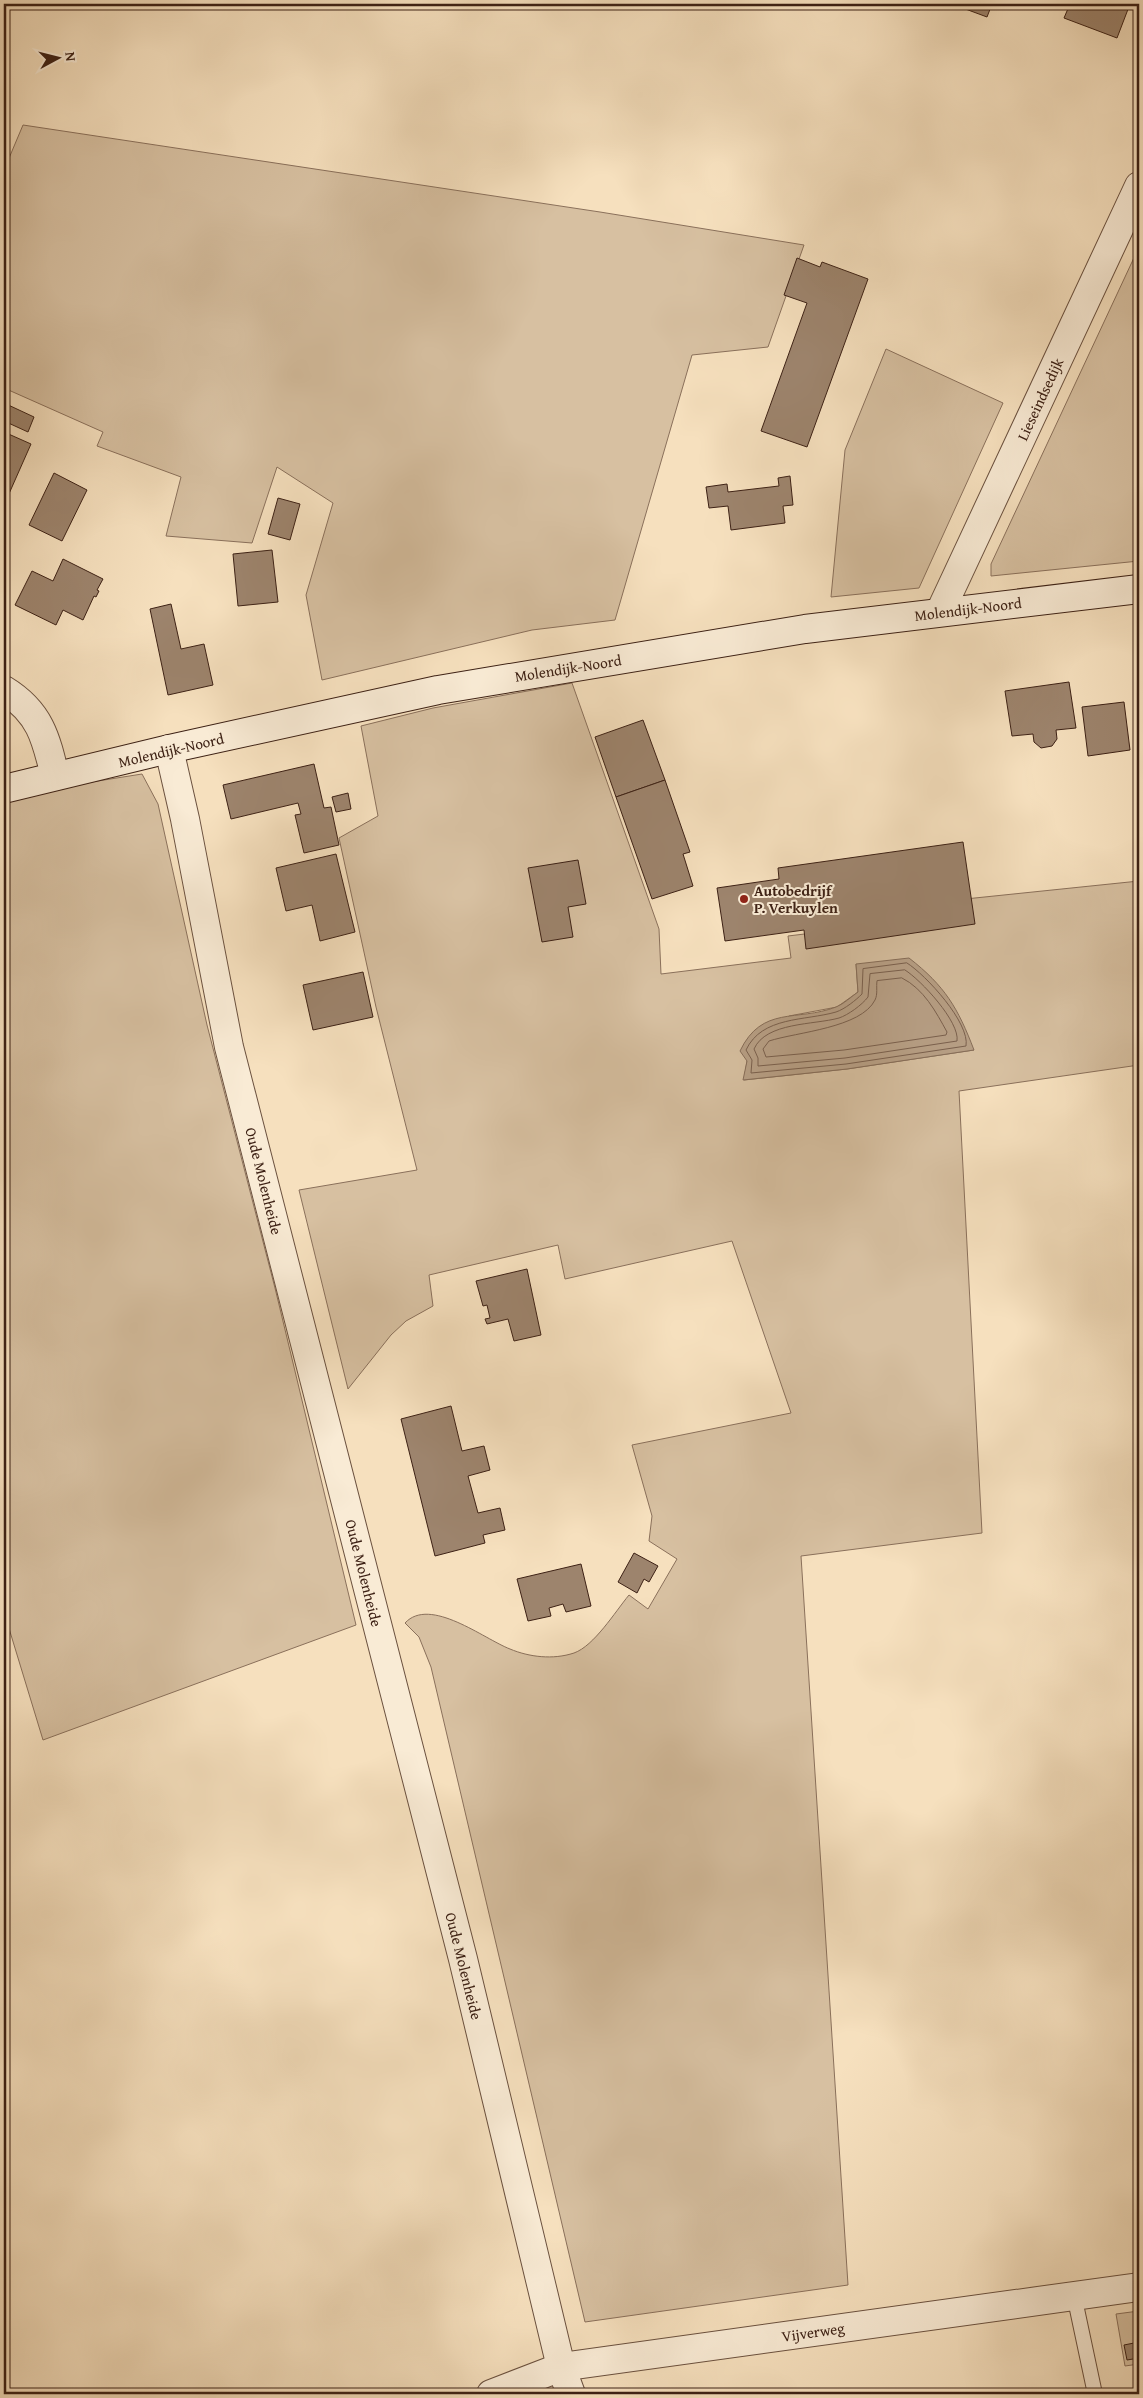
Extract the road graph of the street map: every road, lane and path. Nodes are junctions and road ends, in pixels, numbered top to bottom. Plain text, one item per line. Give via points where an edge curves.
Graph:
1 (1139, 186) edge
2 (1139, 589) edge
3 (940, 612) junction
4 (4, 690) edge
5 (169, 749) junction
6 (55, 776) junction
7 (4, 789) edge
8 (1139, 2287) edge
9 (1074, 2295) junction
10 (561, 2367) junction
11 (491, 2394) edge
12 (571, 2394) edge
13 (1096, 2394) edge

1 - 3 street, Lieseindsedijk
2 - 3 street, Molendijk-Noord
3 - 5 street, Molendijk-Noord via 805,629 438,690
4 - 6 street via 25,706 42,729
5 - 6 street, Molendijk-Noord
5 - 10 street, Oude Molenheide via 229,1047 461,1950
6 - 7 street, Molendijk-Noord
8 - 9 street, Vijverweg
9 - 10 street, Vijverweg
9 - 13 lane
10 - 11 street, Vijverweg
10 - 12 street, Oude Molenheide

